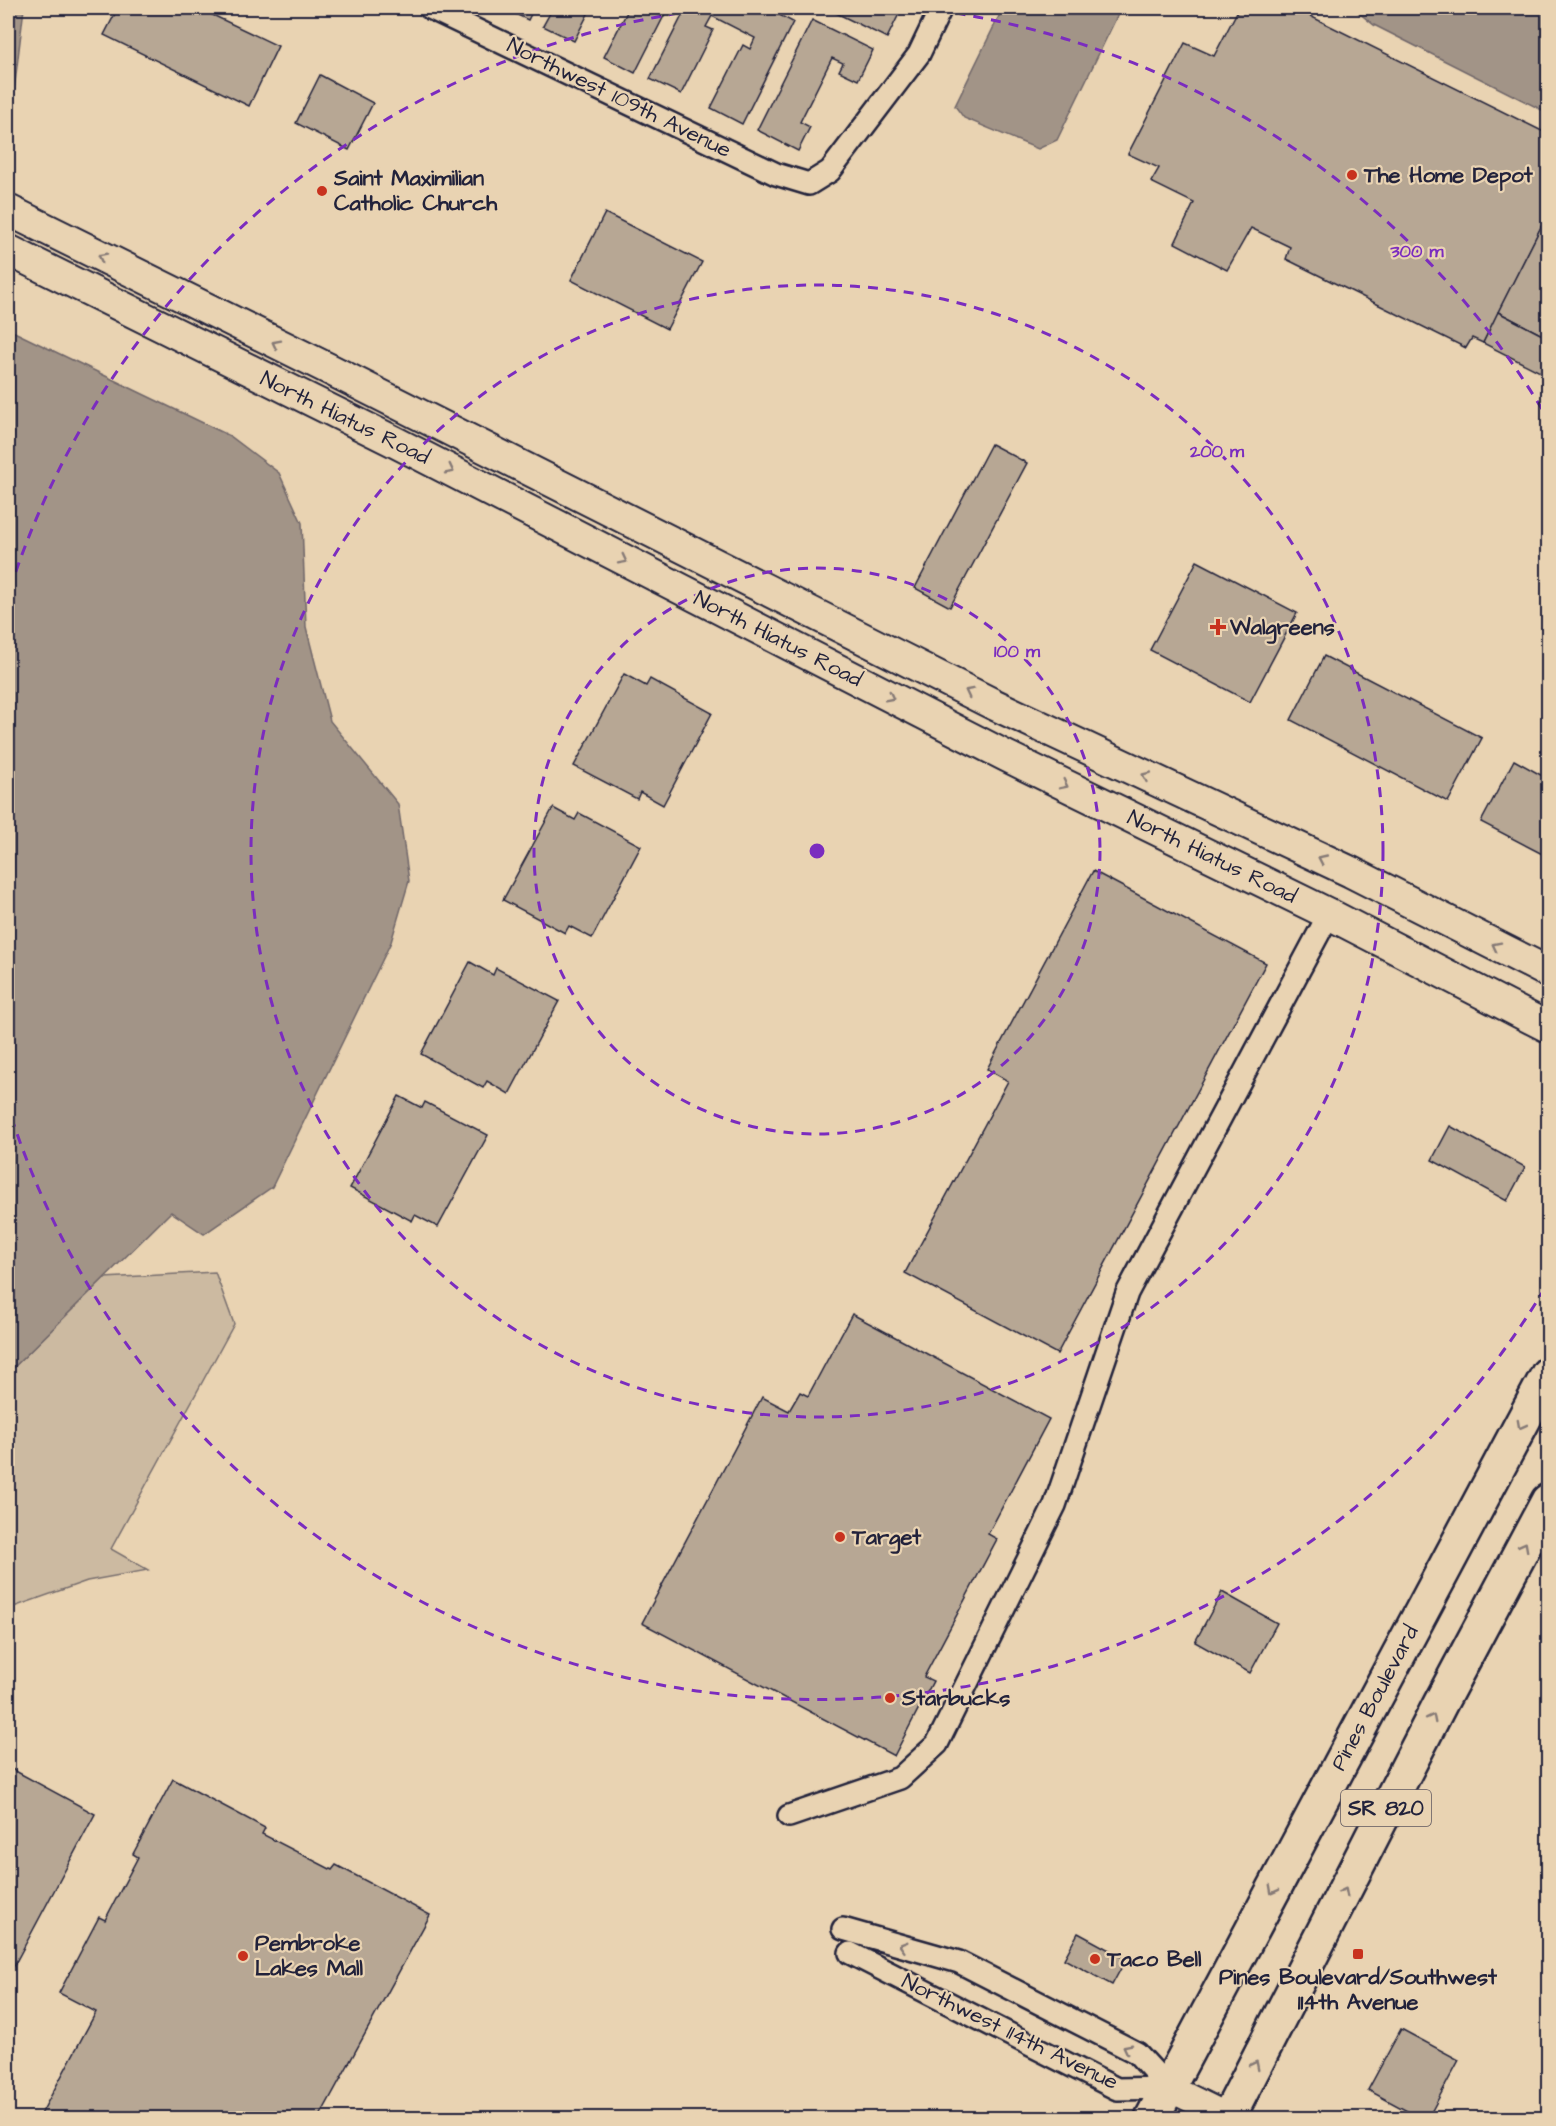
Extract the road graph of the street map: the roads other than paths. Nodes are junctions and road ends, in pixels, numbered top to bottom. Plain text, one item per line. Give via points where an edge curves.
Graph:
1 (430, 8) edge
2 (941, 8) edge
3 (8, 210) edge
4 (8, 250) edge
5 (115, 304) junction
6 (329, 369) junction
7 (1329, 914) junction
8 (1548, 972) edge
9 (1548, 1027) edge
10 (1548, 1374) edge
11 (1548, 1501) edge
12 (789, 1816) dead end
13 (843, 1929) dead end
14 (850, 1953) dead end
15 (1169, 2088) junction
16 (1152, 2118) edge
17 (1229, 2118) edge

1 - 2 street, Northwest 109th Avenue via 776,174 809,184 830,171 919,54
6 -> 3 main road, North Hiatus Road
4 - 5 main road, North Hiatus Road
5 - 6 main road via 134,302 284,372 300,375
5 -> 7 main road, North Hiatus Road via 393,441 1006,756
8 -> 6 main road, North Hiatus Road via 1351,872 993,704
7 - 9 main road, North Hiatus Road
7 - 12 street via 1126,1293 1054,1505 937,1744 900,1778
10 -> 15 highway, Pines Boulevard / SR 820
17 -> 11 highway, SR 820
15 -> 13 street, Northwest 114th Avenue via 1137,2053 959,1962
14 - 15 street, Northwest 114th Avenue via 1117,2089
15 - 16 highway, Pines Boulevard / SR 820
15 - 17 street

